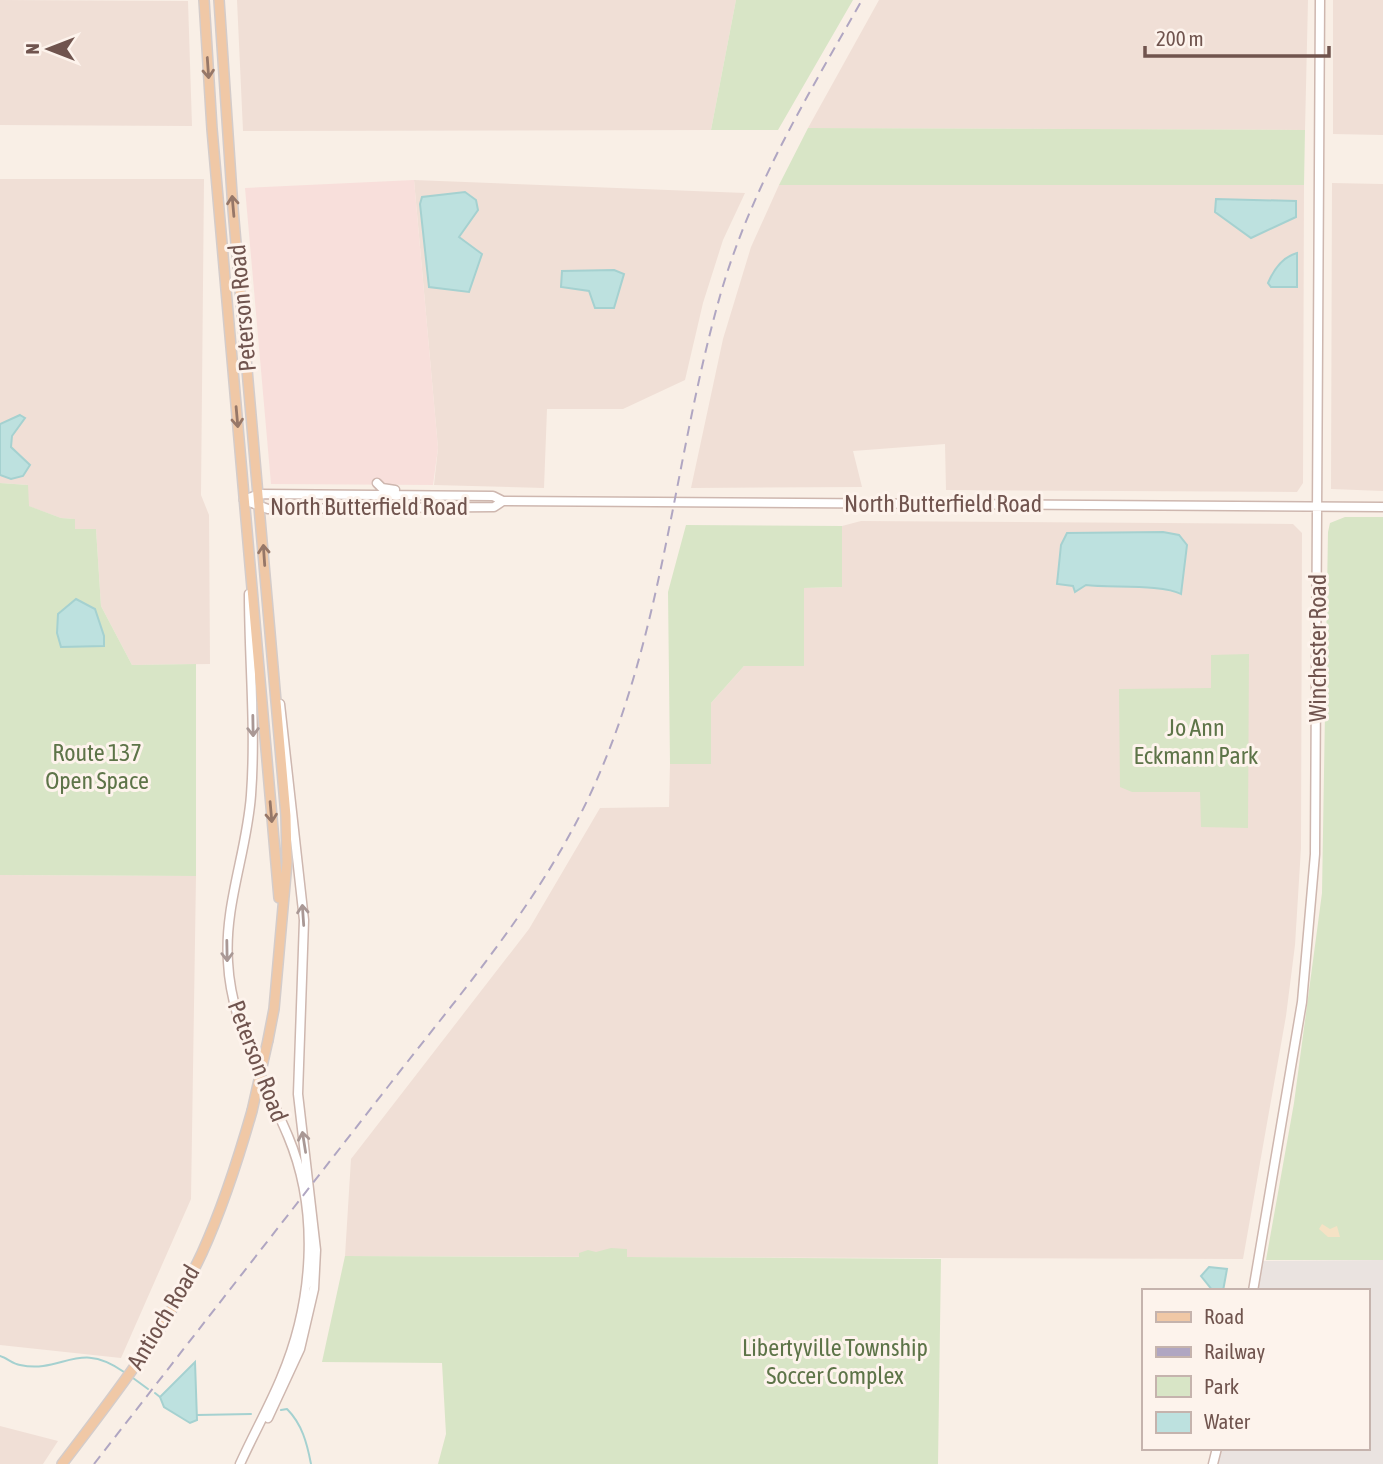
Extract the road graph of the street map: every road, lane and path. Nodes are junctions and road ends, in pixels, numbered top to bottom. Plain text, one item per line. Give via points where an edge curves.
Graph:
1 (204, 0) edge
2 (219, 0) edge
3 (1320, 0) edge
4 (377, 483) dead end
5 (259, 494) junction
6 (370, 494) junction
7 (450, 495) junction
8 (244, 500) junction
9 (503, 500) junction
10 (260, 506) junction
11 (1317, 506) junction
12 (1383, 507) edge
13 (391, 508) junction
14 (249, 560) junction
15 (269, 616) junction
16 (281, 918) junction
17 (1253, 1289) edge
18 (62, 1464) edge
19 (242, 1464) edge

1 -> 8 main road, Peterson Road
5 -> 2 main road, Peterson Road
3 - 11 main road, Winchester Road
4 - 7 main road via 382,488
5 - 6 main road, North Butterfield Road
5 - 8 main road, North Butterfield Road
5 - 10 main road, Peterson Road
6 - 7 main road, North Butterfield Road
6 - 13 main road
7 - 9 main road, North Butterfield Road
8 - 10 main road, North Butterfield Road
8 - 14 main road, Peterson Road
9 - 11 main road, North Butterfield Road
9 - 13 main road, North Butterfield Road via 494,507
10 - 13 main road, North Butterfield Road
15 -> 10 main road, Peterson Road
11 - 12 main road, North Butterfield Road
11 - 17 main road, Winchester Road via 1312,909 1302,1002
14 -> 16 main road, Peterson Road
14 -> 19 main road, Peterson Road via 254,728 251,797 229,916 228,962 234,1009 297,1163 308,1227 308,1261 295,1341
15 - 16 main road, Peterson Road via 286,816
19 -> 15 main road, Peterson Road via 300,1349 314,1289 316,1250 298,1094 304,920
16 - 18 main road, Antioch Road, bridge via 274,1009 252,1111 201,1255 162,1326

